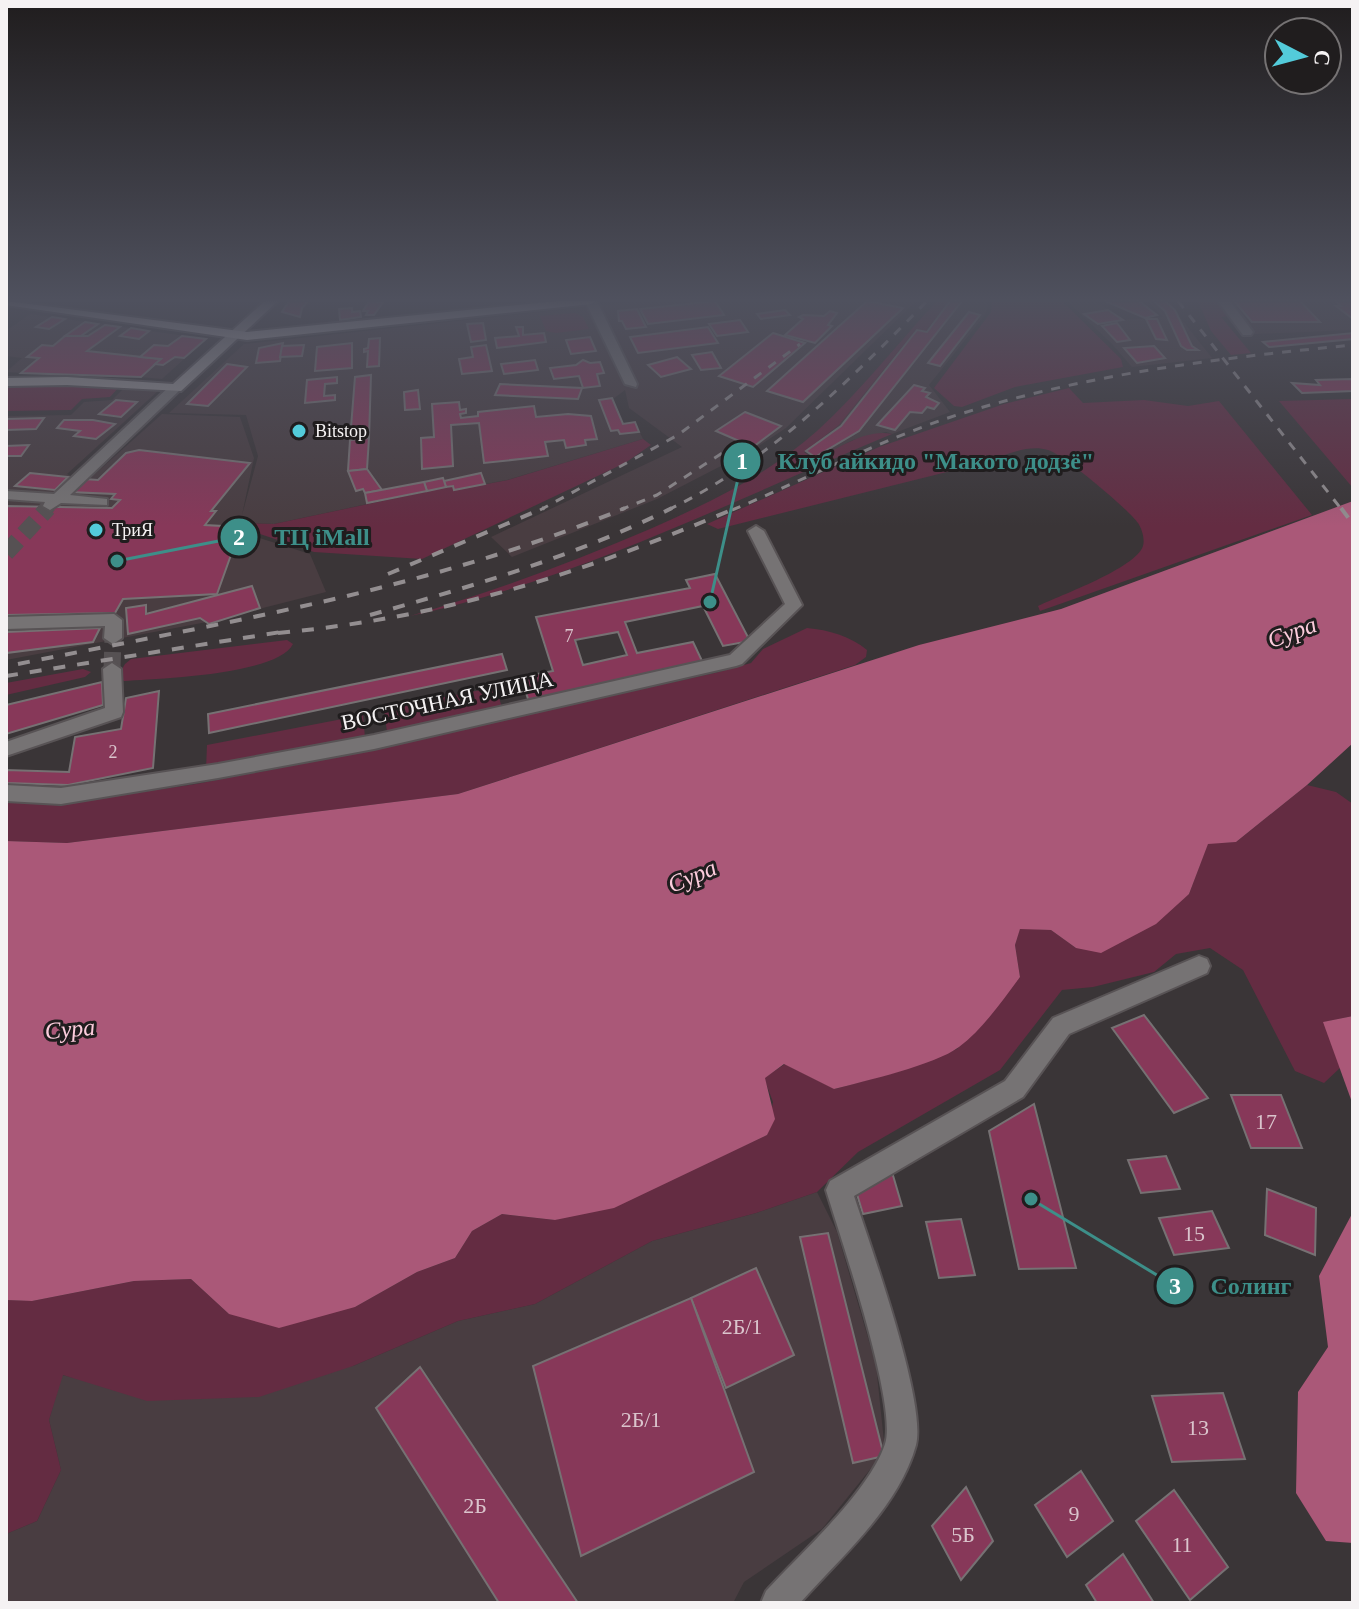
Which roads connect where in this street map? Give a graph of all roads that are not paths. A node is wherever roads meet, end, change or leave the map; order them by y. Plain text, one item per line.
1 (189, 376) edge
2 (627, 376) edge
3 (6, 382) edge
4 (631, 384) dead end
5 (176, 388) junction
6 (6, 495) edge
7 (54, 502) junction
8 (102, 502) dead end
9 (756, 531) dead end
10 (6, 623) edge
11 (113, 638) dead end
12 (112, 669) tunnel mouth
13 (6, 749) edge
14 (6, 793) edge
15 (1199, 966) dead end
16 (778, 1603) edge

1 - 5 main road
2 - 4 street
3 - 5 main road
5 - 7 street
6 - 7 street
7 - 8 street
9 - 14 street, ВОСТОЧНАЯ УЛИЦА
10 - 11 street
12 - 13 street
15 - 16 street

